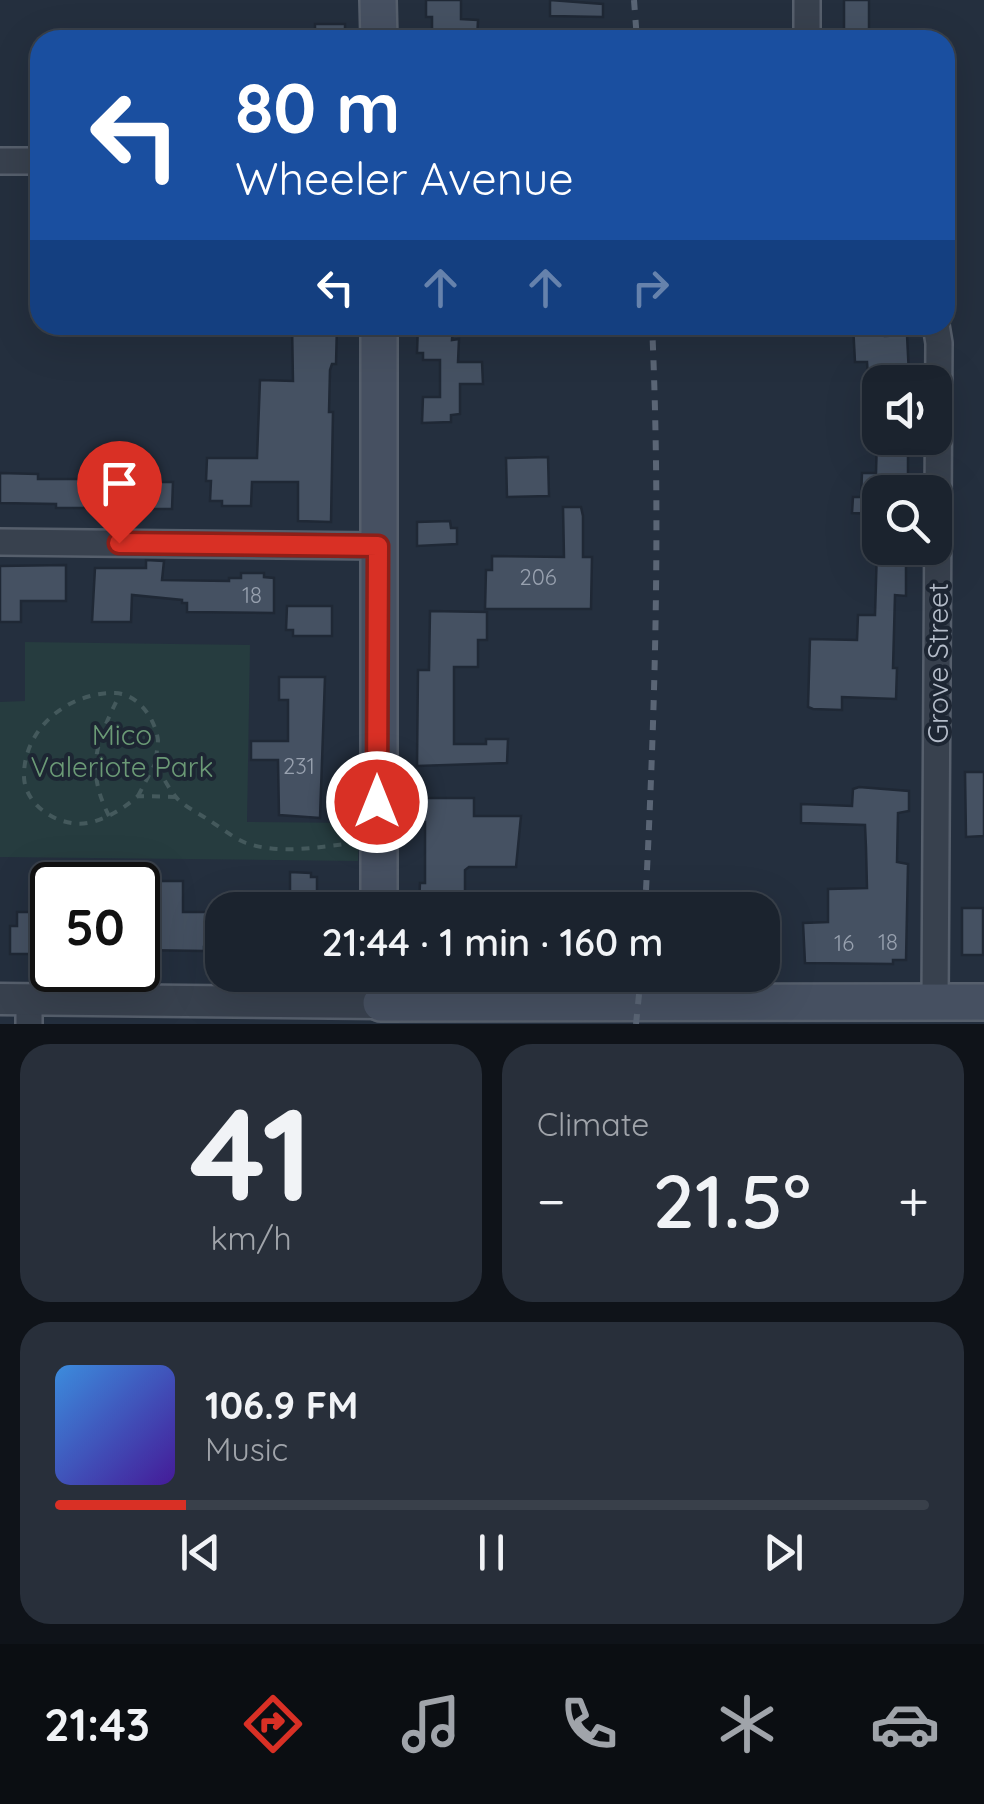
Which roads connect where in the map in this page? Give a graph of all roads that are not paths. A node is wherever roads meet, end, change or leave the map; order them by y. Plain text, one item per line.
1 (378, 0) edge
2 (807, 0) edge
3 (378, 30) edge
4 (807, 30) edge
5 (0, 161) edge
6 (30, 161) edge
7 (378, 335) edge
8 (938, 335) edge
9 (0, 542) edge
10 (378, 546) junction
11 (378, 892) edge
12 (381, 1001) edge
13 (935, 1002) junction
14 (984, 1002) edge
15 (19, 1008) edge

1 - 3 main road
2 - 4 street
5 - 6 street
7 - 10 main road
8 - 13 street, Grove Street
9 - 10 street
10 - 11 main road
12 - 13 main road
12 - 15 street
13 - 14 main road

